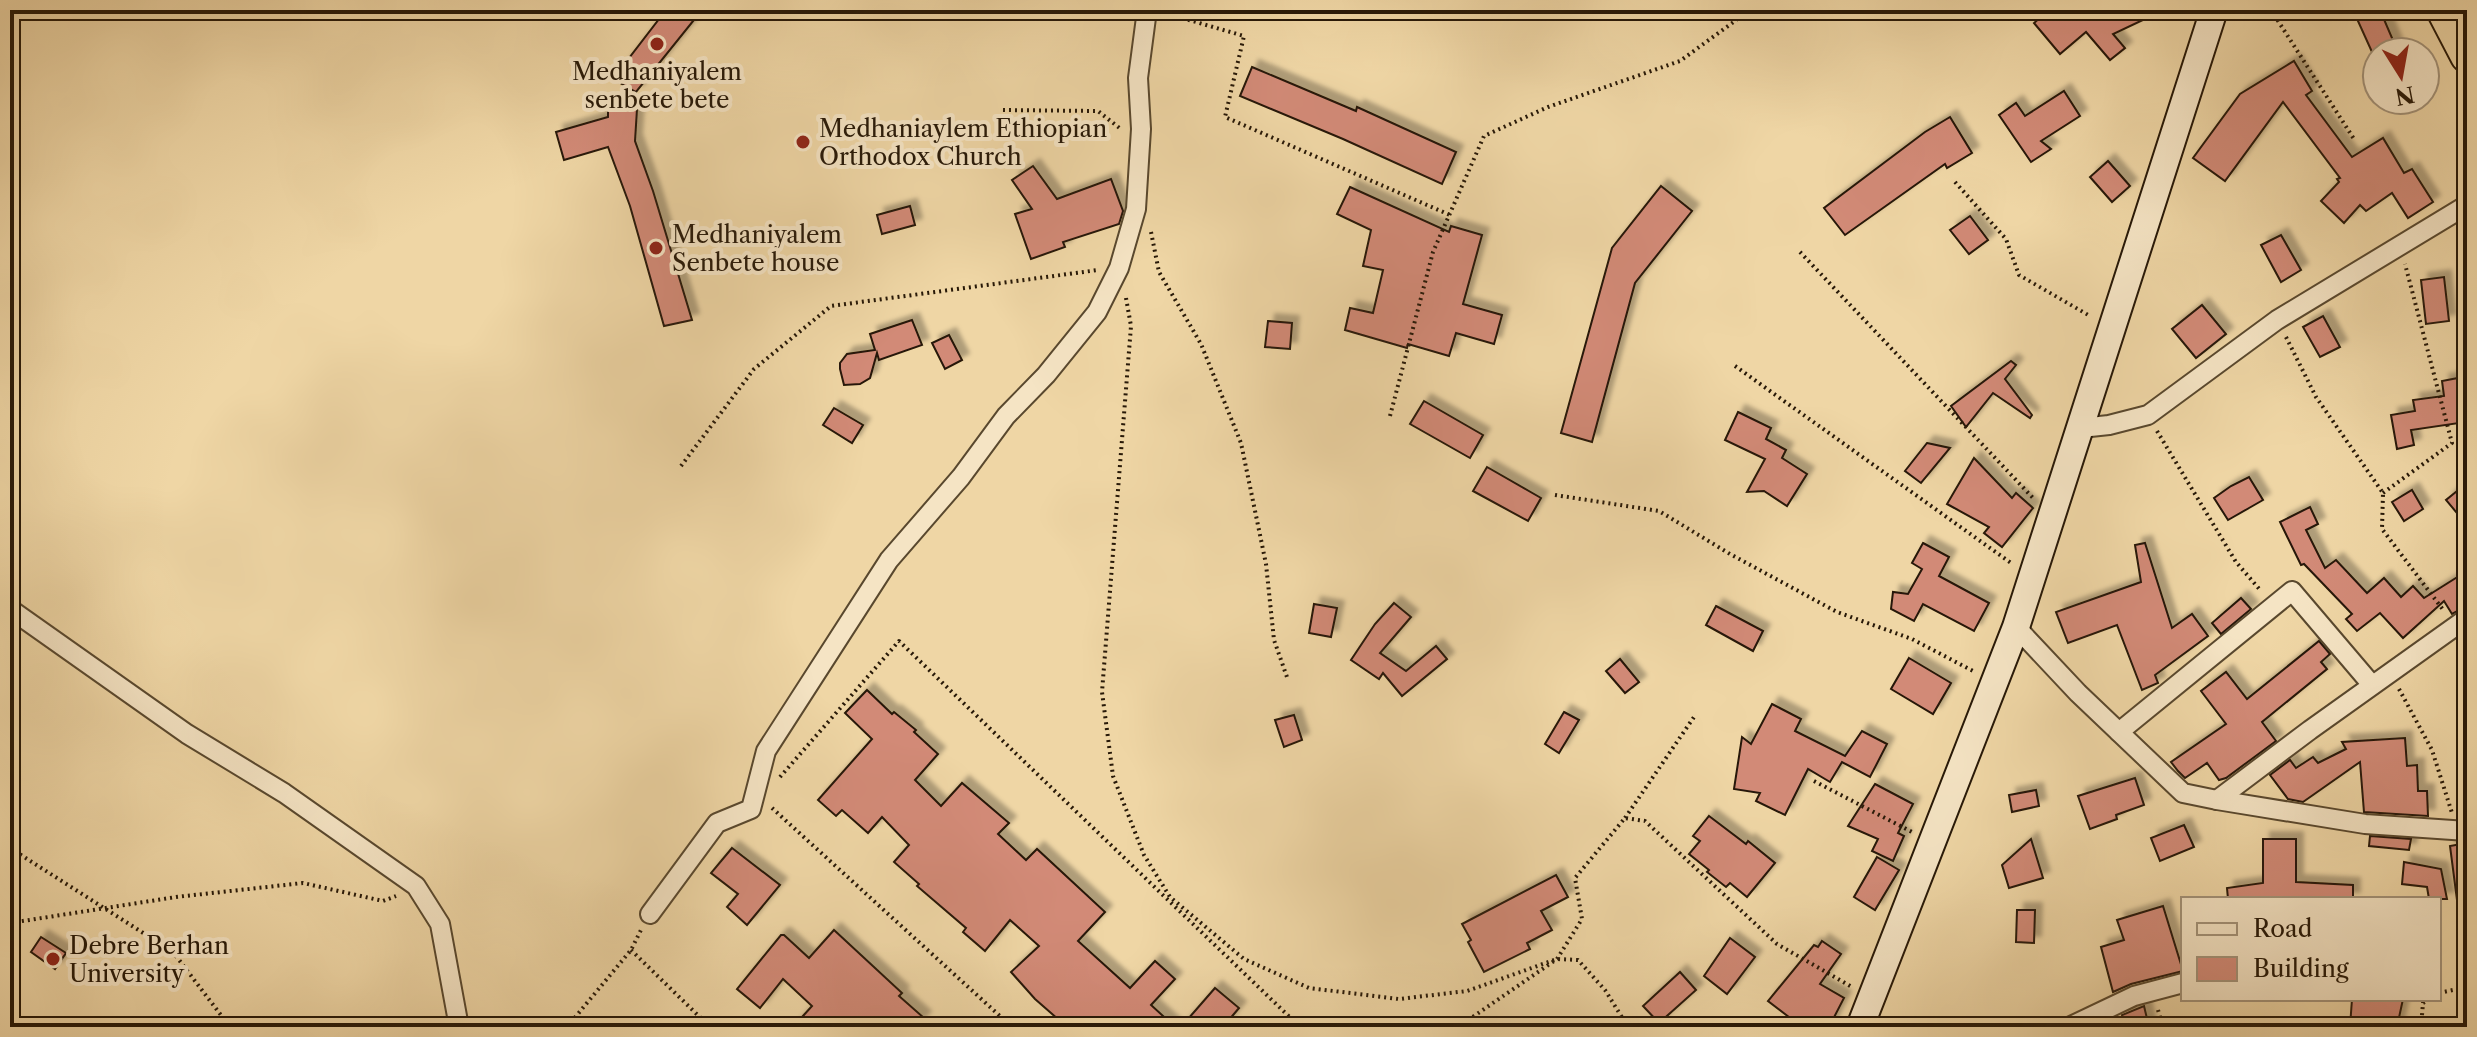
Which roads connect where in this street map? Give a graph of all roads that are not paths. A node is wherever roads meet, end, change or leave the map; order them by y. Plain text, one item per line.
1 (1147, 10) edge
2 (2214, 10) edge
3 (2443, 10) edge
4 (2467, 56) edge
5 (2467, 205) edge
6 (2081, 428) junction
7 (10, 609) edge
8 (2461, 622) edge
9 (2016, 627) junction
10 (2372, 685) junction
11 (2119, 732) junction
12 (2217, 800) junction
13 (2462, 830) edge
14 (650, 914) road end
15 (2181, 984) edge
16 (459, 1027) edge
17 (1860, 1027) edge
18 (2069, 1027) edge

1 - 14 street
2 - 6 street
3 - 4 highway
5 - 6 street
6 - 9 street
7 - 16 street
8 - 10 street
9 - 11 street
9 - 17 street
10 - 11 street
10 - 12 street
11 - 12 street
12 - 13 street
15 - 18 street

